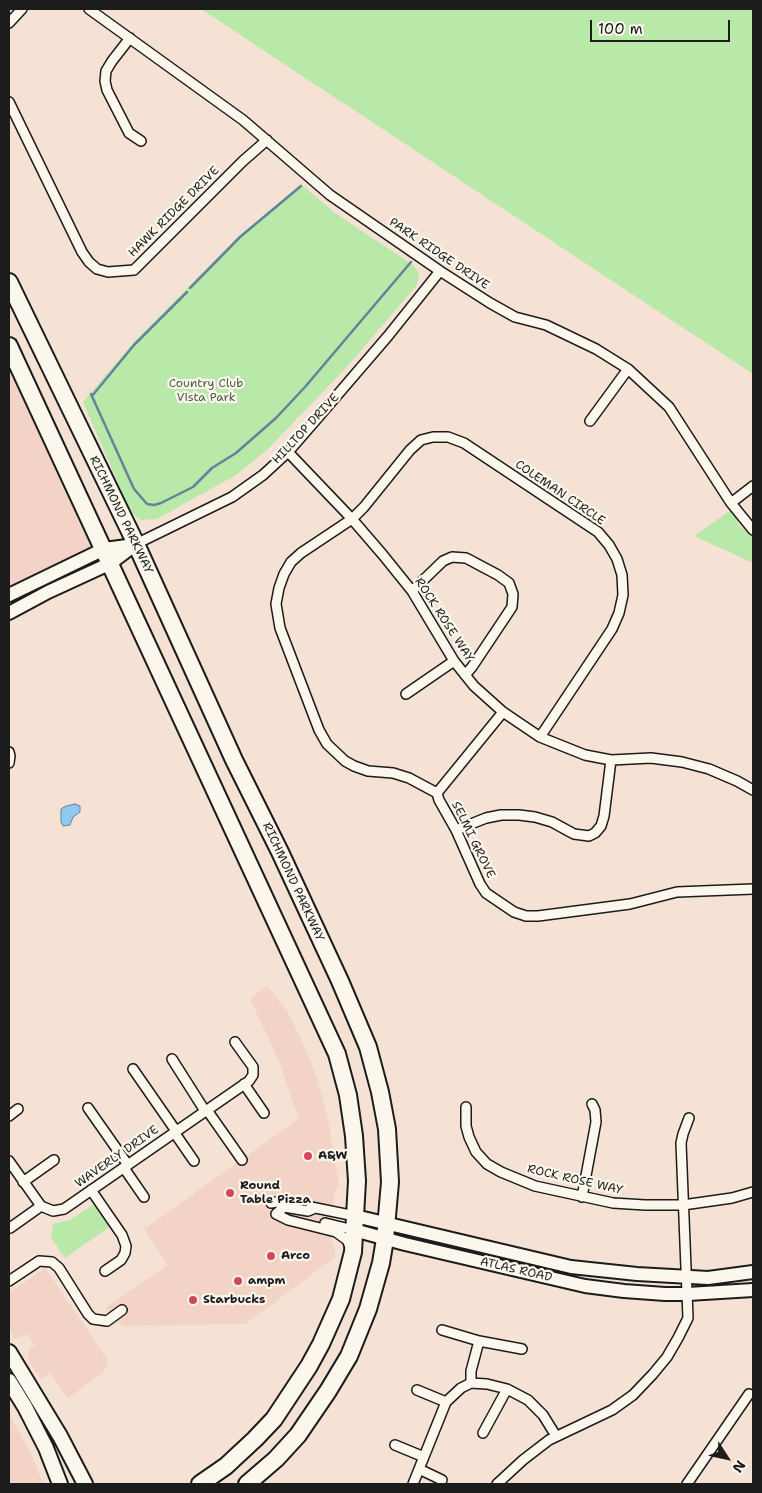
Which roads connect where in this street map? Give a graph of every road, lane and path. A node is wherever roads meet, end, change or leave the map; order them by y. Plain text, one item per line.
1 (22, 9) edge
2 (89, 9) edge
3 (9, 23) edge
4 (130, 38) junction
5 (9, 102) edge
6 (267, 140) junction
7 (141, 141) dead end
8 (440, 271) junction
9 (9, 282) edge
10 (9, 346) edge
11 (628, 369) junction
12 (590, 421) dead end
13 (288, 452) junction
14 (753, 486) edge
15 (731, 503) junction
16 (352, 519) junction
17 (753, 530) edge
18 (136, 544) junction
19 (107, 556) junction
20 (412, 591) junction
21 (9, 595) edge
22 (9, 613) edge
23 (454, 661) junction
24 (465, 675) junction
25 (406, 694) dead end
26 (503, 712) junction
27 (540, 737) junction
28 (9, 752) edge
29 (611, 760) junction
30 (9, 763) edge
31 (753, 790) edge
32 (437, 793) junction
33 (456, 830) junction
34 (753, 889) edge
35 (235, 1042) dead end
36 (172, 1059) dead end
37 (133, 1069) dead end
38 (246, 1082) junction
39 (592, 1104) dead end
40 (466, 1107) dead end
41 (88, 1108) dead end
42 (18, 1109) dead end
43 (206, 1111) junction
44 (264, 1113) dead end
45 (9, 1116) edge
46 (689, 1118) dead end
47 (175, 1132) junction
48 (54, 1160) dead end
49 (242, 1160) dead end
50 (9, 1161) edge
51 (194, 1161) dead end
52 (126, 1166) junction
53 (23, 1182) junction
54 (91, 1190) junction
55 (753, 1192) edge
56 (144, 1197) dead end
57 (582, 1197) junction
58 (271, 1203) dead end
59 (683, 1205) junction
60 (42, 1206) junction
61 (315, 1208) junction
62 (283, 1216) junction
63 (354, 1223) junction
64 (10, 1228) edge
65 (386, 1231) junction
66 (352, 1252) junction
67 (105, 1271) dead end
68 (753, 1272) edge
69 (687, 1277) junction
70 (9, 1282) edge
71 (753, 1290) edge
72 (688, 1294) junction
73 (122, 1310) dead end
74 (442, 1330) dead end
75 (479, 1341) junction
76 (522, 1349) dead end
77 (9, 1352) edge
78 (9, 1380) edge
79 (471, 1383) junction
80 (507, 1389) junction
81 (417, 1390) dead end
82 (749, 1394) dead end
83 (446, 1402) junction
84 (483, 1433) dead end
85 (556, 1436) junction
86 (395, 1445) dead end
87 (424, 1457) junction
88 (419, 1469) junction
89 (442, 1480) dead end
90 (60, 1484) edge
91 (85, 1484) edge
92 (200, 1484) edge
93 (247, 1484) edge
94 (413, 1484) edge
95 (497, 1484) edge
96 (687, 1484) edge

1 - 3 street
2 - 4 street, PARK RIDGE DRIVE
4 - 6 street, PARK RIDGE DRIVE
4 - 7 street
5 - 6 street, HAWK RIDGE DRIVE
6 - 8 street, PARK RIDGE DRIVE
8 - 11 street, PARK RIDGE DRIVE
8 - 13 street, HILLTOP DRIVE
9 - 18 highway, RICHMOND PARKWAY
10 - 19 highway
11 - 12 street
11 - 15 street, PARK RIDGE DRIVE
13 - 16 street, ROCK ROSE WAY
13 - 18 street, HILLTOP DRIVE
14 - 15 street
15 - 17 street, PARK RIDGE DRIVE
16 - 20 street, ROCK ROSE WAY
16 - 27 street, COLEMAN CIRCLE
16 - 32 street, SELMI GROVE
18 - 19 street, HILLTOP DRIVE
18 - 65 highway, RICHMOND PARKWAY
19 - 21 street, HILLTOP DRIVE
19 - 22 street, HILLTOP DRIVE
19 - 63 highway
20 - 23 street, ROCK ROSE WAY
20 - 24 street
23 - 24 street, ROCK ROSE WAY
23 - 25 street
24 - 26 street, ROCK ROSE WAY
26 - 27 street, ROCK ROSE WAY
26 - 32 street
27 - 29 street, ROCK ROSE WAY
28 - 30 street
29 - 31 street, ROCK ROSE WAY
29 - 33 street
32 - 33 street, SELMI GROVE
33 - 34 street, SELMI GROVE
35 - 38 street
36 - 43 street
37 - 47 street
38 - 43 street, WAVERLY DRIVE
38 - 44 street
39 - 57 street
40 - 57 street, ROCK ROSE WAY
41 - 52 street
42 - 45 street
43 - 47 street, WAVERLY DRIVE
43 - 49 street
46 - 59 street
47 - 51 street
47 - 52 street, WAVERLY DRIVE
48 - 53 street
50 - 53 street
52 - 54 street, WAVERLY DRIVE
52 - 56 street
53 - 60 street
54 - 60 street, WAVERLY DRIVE
54 - 67 street
55 - 59 street, ROCK ROSE WAY
57 - 59 street, ROCK ROSE WAY
58 - 61 street, ATLAS ROAD
59 - 69 street
60 - 64 street
61 - 62 street, ATLAS ROAD
61 - 63 street, ATLAS ROAD
62 - 63 street, ATLAS ROAD
62 - 66 street
63 - 65 street, ATLAS ROAD
63 - 66 highway
65 - 69 street, ATLAS ROAD
65 - 72 street, ATLAS ROAD
65 - 93 highway, RICHMOND PARKWAY
66 - 92 highway
68 - 69 street, ATLAS ROAD
69 - 72 street
70 - 73 street
71 - 72 street, ATLAS ROAD
72 - 85 street
74 - 75 street
75 - 76 street
75 - 79 street
77 - 91 main road
78 - 90 main road
79 - 80 street
79 - 83 street
80 - 84 street
80 - 85 street
81 - 83 street
82 - 96 street
83 - 87 street
85 - 95 street
86 - 87 street
87 - 88 street
88 - 89 street
88 - 94 street

